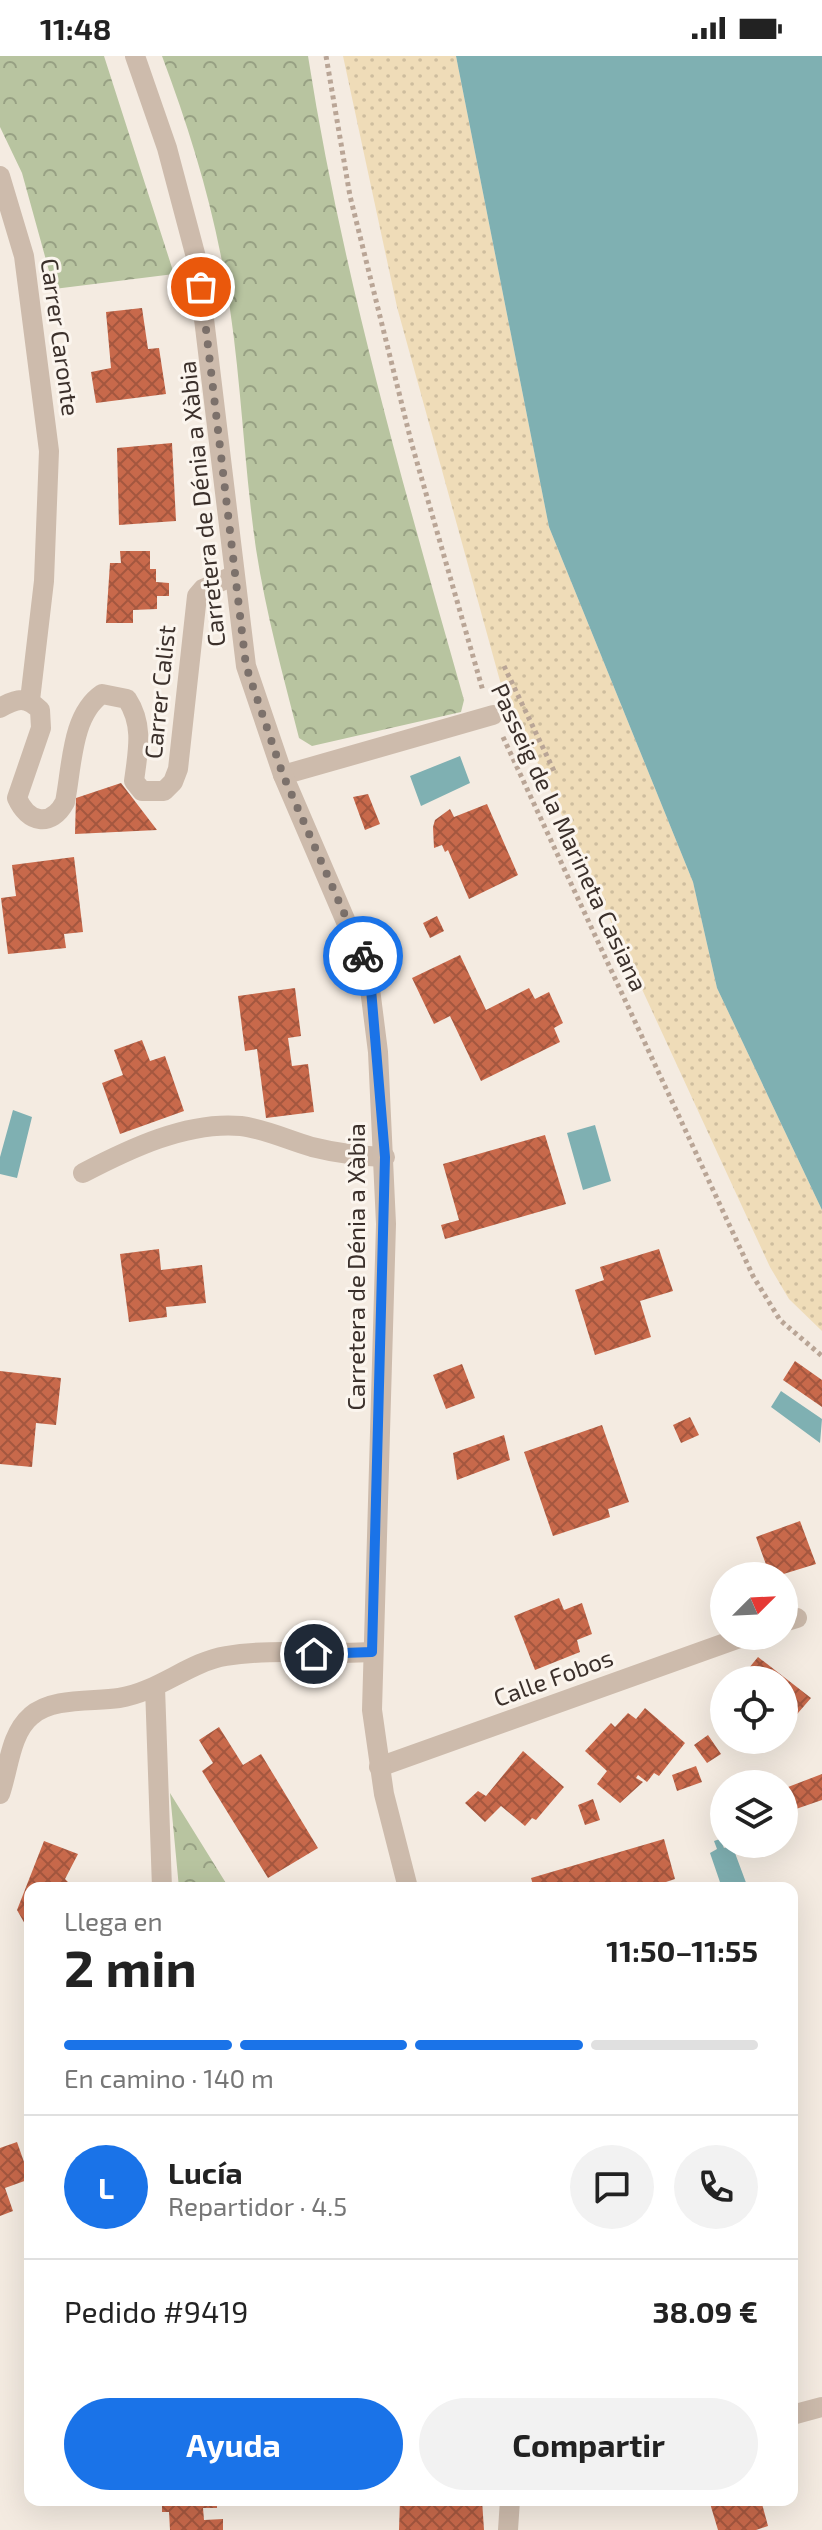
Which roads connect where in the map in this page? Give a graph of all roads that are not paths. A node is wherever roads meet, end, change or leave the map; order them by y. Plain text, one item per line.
1 (135, 56) edge
2 (0, 176) edge
3 (233, 576) junction
4 (30, 700) junction
5 (0, 708) edge
6 (493, 715) road end
7 (283, 775) junction
8 (385, 1157) junction
9 (83, 1173) dead end
10 (710, 1649) edge
11 (372, 1652) junction
12 (155, 1687) junction
13 (379, 1767) junction
14 (0, 1794) edge
15 (162, 1882) edge
16 (407, 1882) edge
17 (822, 2407) edge
18 (798, 2413) edge
19 (510, 2506) edge
20 (508, 2530) edge

1 - 3 street, Carretera de Dénia a Xàbia
2 - 4 street, Carrer Caronte
3 - 4 street, Carrer Calist
3 - 7 street, Carretera de Dénia a Xàbia
4 - 5 street
6 - 7 street
7 - 8 street, Carretera de Dénia a Xàbia
8 - 9 street
8 - 11 street, Carretera de Dénia a Xàbia
10 - 13 street, Calle Fobos
11 - 12 street
11 - 13 street, Carretera de Dénia a Xàbia
12 - 14 street
12 - 15 street
13 - 16 street, Carretera de Dénia a Xàbia
17 - 18 street
19 - 20 street

